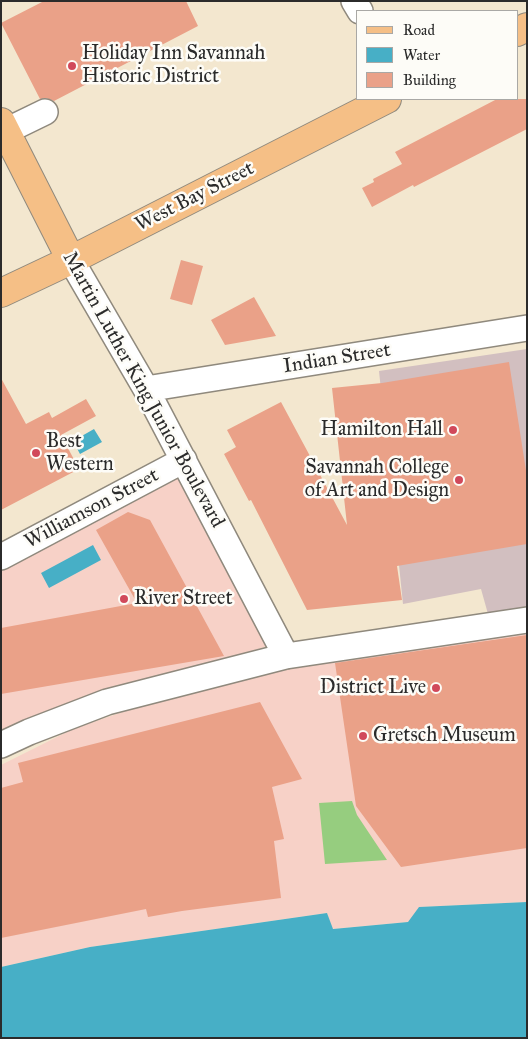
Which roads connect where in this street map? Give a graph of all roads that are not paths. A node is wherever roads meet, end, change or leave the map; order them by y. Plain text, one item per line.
1 (385, 100) edge
2 (45, 112) dead end
3 (4, 127) edge
4 (71, 260) junction
5 (1, 293) edge
6 (527, 328) edge
7 (146, 389) junction
8 (184, 460) junction
9 (1, 557) edge
10 (527, 620) edge
11 (286, 656) junction
12 (1, 745) edge

1 - 4 main road, West Bay Street
2 - 3 street
3 - 4 main road, Martin Luther King Junior Boulevard
4 - 5 main road, West Bay Street
4 - 7 street, Martin Luther King Junior Boulevard
6 - 7 street, Indian Street
7 - 8 street, Martin Luther King Junior Boulevard
8 - 9 street, Williamson Street
8 - 11 street, Martin Luther King Junior Boulevard
10 - 11 street
11 - 12 street

